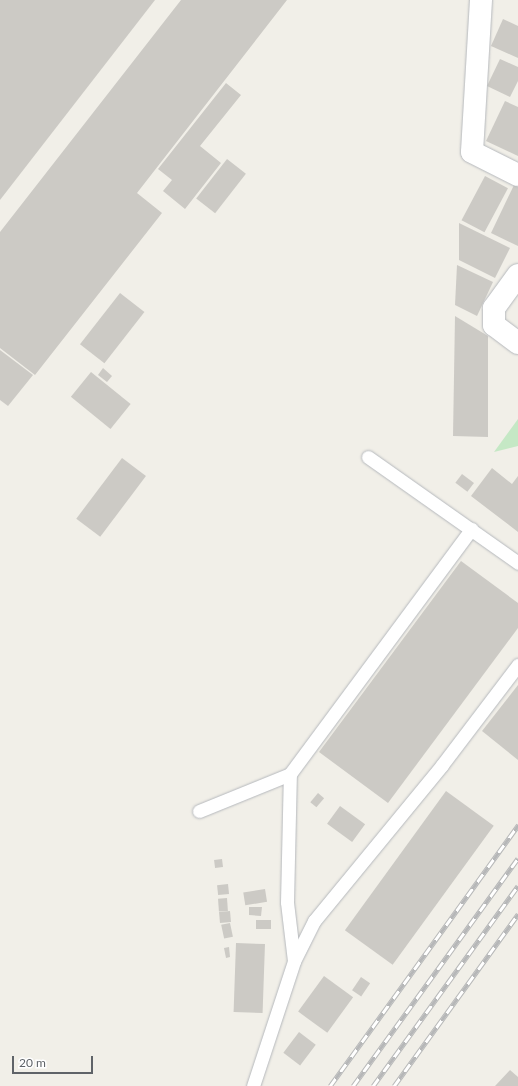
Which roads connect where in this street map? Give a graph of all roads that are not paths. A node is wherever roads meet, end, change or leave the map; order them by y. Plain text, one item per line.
1 (481, 0) edge
2 (518, 175) edge
3 (518, 275) edge
4 (518, 343) edge
5 (368, 457) dead end
6 (471, 529) junction
7 (518, 563) edge
8 (518, 665) edge
9 (290, 774) junction
10 (200, 811) dead end
11 (294, 962) junction
12 (253, 1086) edge

1 - 2 street
3 - 4 street
5 - 6 lane
6 - 7 lane
6 - 9 lane
8 - 11 lane
9 - 10 lane
9 - 11 lane
11 - 12 lane

